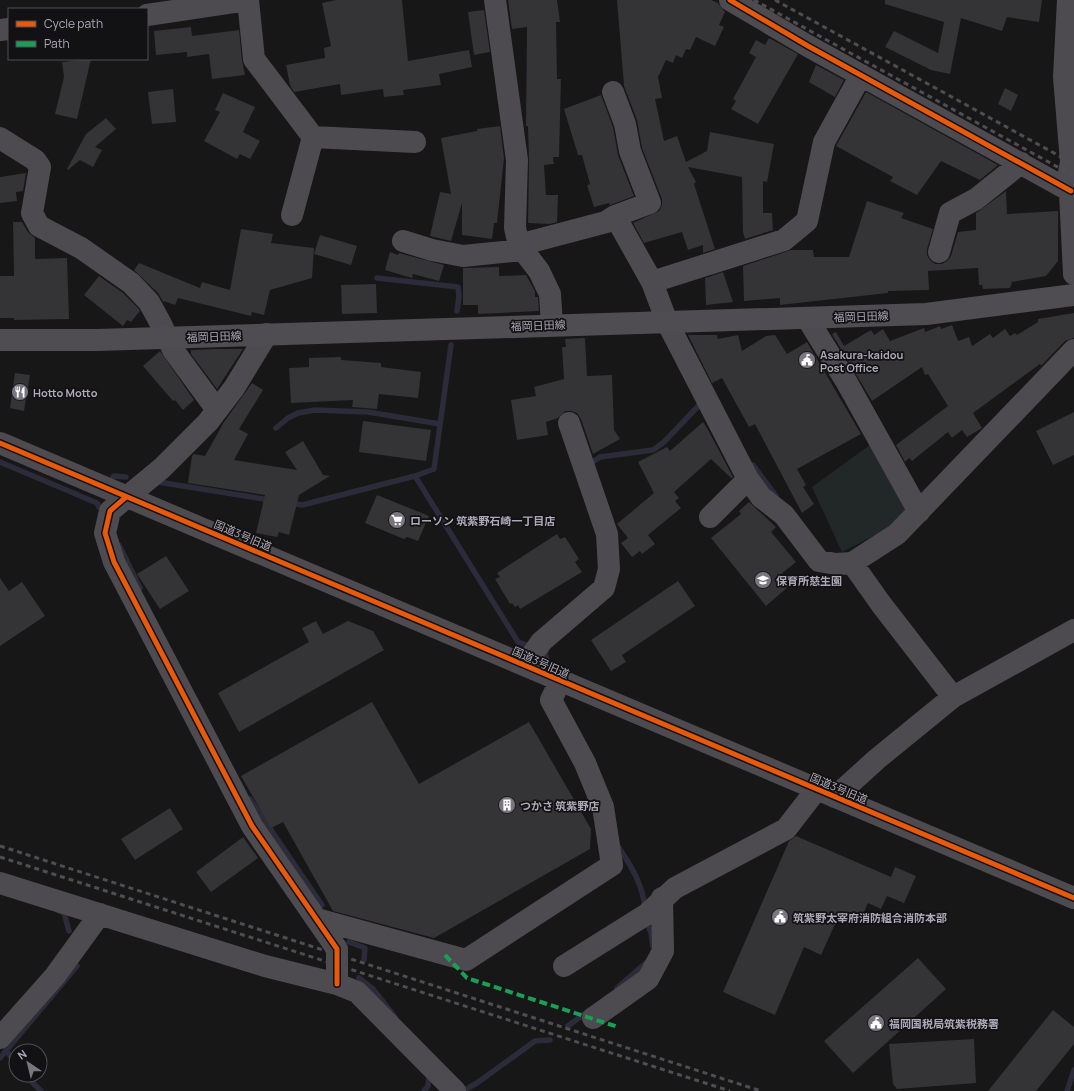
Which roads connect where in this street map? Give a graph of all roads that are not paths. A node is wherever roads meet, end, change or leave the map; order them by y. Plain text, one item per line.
1 (247, 0) edge
2 (495, 0) edge
3 (730, 0) edge
4 (1068, 0) edge
5 (148, 14) edge
6 (862, 74) junction
7 (613, 92) dead end
8 (313, 137) junction
9 (0, 138) edge
10 (415, 142) dead end
11 (1072, 143) edge
12 (1022, 163) junction
13 (1072, 192) edge
14 (292, 215) dead end
15 (615, 216) junction
16 (403, 241) dead end
17 (521, 248) junction
18 (939, 252) dead end
19 (1074, 274) edge
20 (652, 282) junction
21 (1074, 295) edge
22 (807, 318) junction
23 (667, 322) junction
24 (552, 324) junction
25 (267, 334) junction
26 (168, 337) junction
27 (0, 340) edge
28 (1074, 350) edge
29 (218, 410) junction
30 (569, 423) dead end
31 (0, 444) edge
32 (748, 479) junction
33 (126, 497) junction
34 (919, 512) junction
35 (710, 517) dead end
36 (852, 563) junction
37 (1074, 630) edge
38 (526, 665) junction
39 (560, 681) junction
40 (953, 697) junction
41 (826, 793) junction
42 (0, 883) edge
43 (662, 898) junction
44 (1074, 898) edge
45 (100, 914) junction
46 (317, 919) junction
47 (564, 966) dead end
48 (337, 984) junction
49 (593, 1018) dead end
50 (0, 1038) edge
51 (456, 1091) edge

1 - 5 street
1 - 8 street
2 - 17 street
3 - 6 street
4 - 11 street
6 - 12 street
6 - 20 street
7 - 15 street
8 - 10 street
8 - 14 street
9 - 26 street
11 - 13 street
12 - 13 street
12 - 18 street
13 - 19 street
15 - 17 street
15 - 20 street
16 - 17 street
17 - 24 street
20 - 23 street
21 - 22 main road, 福岡日田線
22 - 23 main road, 福岡日田線
22 - 34 street
23 - 24 main road, 福岡日田線
23 - 32 street
24 - 25 main road, 福岡日田線
25 - 26 main road, 福岡日田線
25 - 29 street
26 - 27 main road, 福岡日田線
26 - 29 street
28 - 34 street
29 - 33 street
30 - 38 street
31 - 33 street, 国道3号旧道
32 - 35 street
32 - 36 street
33 - 38 street, 国道3号旧道
33 - 46 street
34 - 36 street
36 - 40 street
37 - 40 street
38 - 39 street, 国道3号旧道
39 - 41 street, 国道3号旧道
39 - 46 street
40 - 41 street
41 - 43 street
41 - 44 street, 国道3号旧道
42 - 45 street
43 - 47 street
43 - 49 street
45 - 48 street
45 - 50 street
46 - 48 street
48 - 51 street

